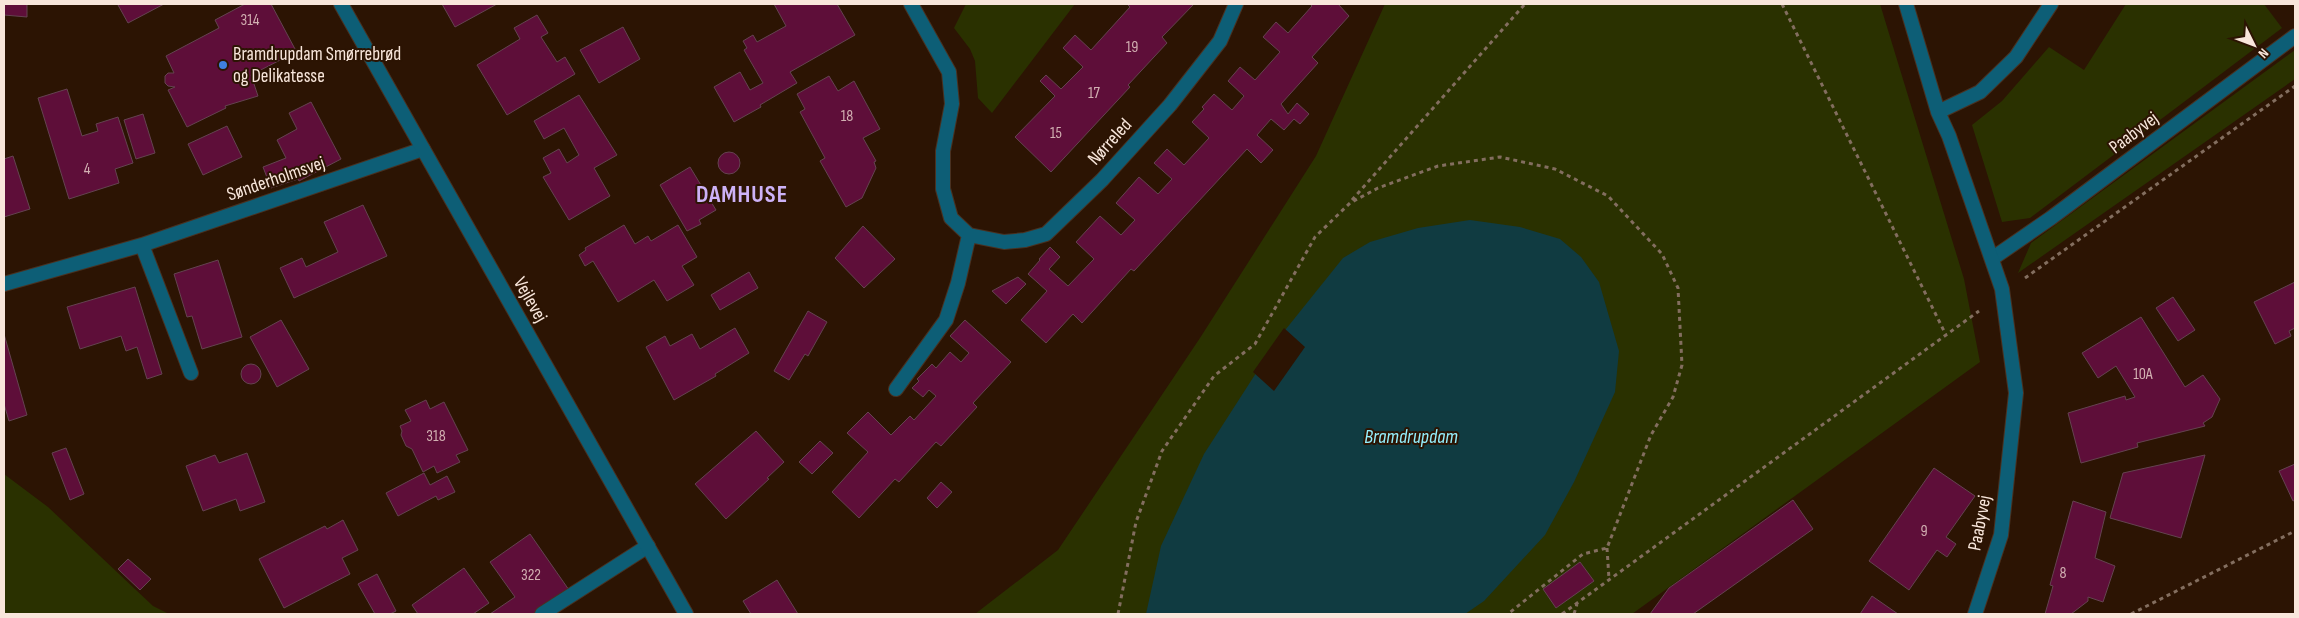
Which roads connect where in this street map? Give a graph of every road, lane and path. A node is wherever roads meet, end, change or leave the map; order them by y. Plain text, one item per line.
1 (340, 4) edge
2 (911, 4) edge
3 (1236, 4) edge
4 (1525, 4) edge
5 (1782, 4) edge
6 (1906, 4) edge
7 (2051, 4) edge
8 (2295, 36) edge
9 (2295, 86) edge
10 (1938, 112) junction
11 (423, 149) junction
12 (1350, 203) junction
13 (969, 235) junction
14 (142, 245) junction
15 (1993, 258) junction
16 (4, 284) edge
17 (2002, 294) junction
18 (1946, 335) junction
19 (191, 373) dead end
20 (896, 388) dead end
21 (2295, 531) edge
22 (648, 546) junction
23 (1607, 548) junction
24 (1609, 580) junction
25 (1577, 603) junction
26 (542, 614) edge
27 (686, 614) edge
28 (1118, 614) edge
29 (1508, 614) edge
30 (1562, 614) edge
31 (1574, 614) edge
32 (1975, 614) edge
33 (2130, 614) edge

1 - 11 street, Vejlevej
2 - 13 street
3 - 13 street, Nørreled
4 - 12 path
5 - 18 path
6 - 10 street, Paabyvej
7 - 10 street
8 - 15 street, Paabyvej
9 - 17 path
10 - 15 street, Paabyvej
11 - 14 street, Sønderholmsvej
11 - 22 street, Vejlevej
12 - 23 path
12 - 28 path
13 - 20 street
14 - 16 street, Sønderholmsvej
14 - 19 street
15 - 17 street, Paabyvej
17 - 18 path
17 - 32 street, Paabyvej
18 - 24 path
21 - 33 path
22 - 26 street
22 - 27 street, Vejlevej
23 - 24 path
23 - 29 path
24 - 25 path
25 - 30 path
25 - 31 path

